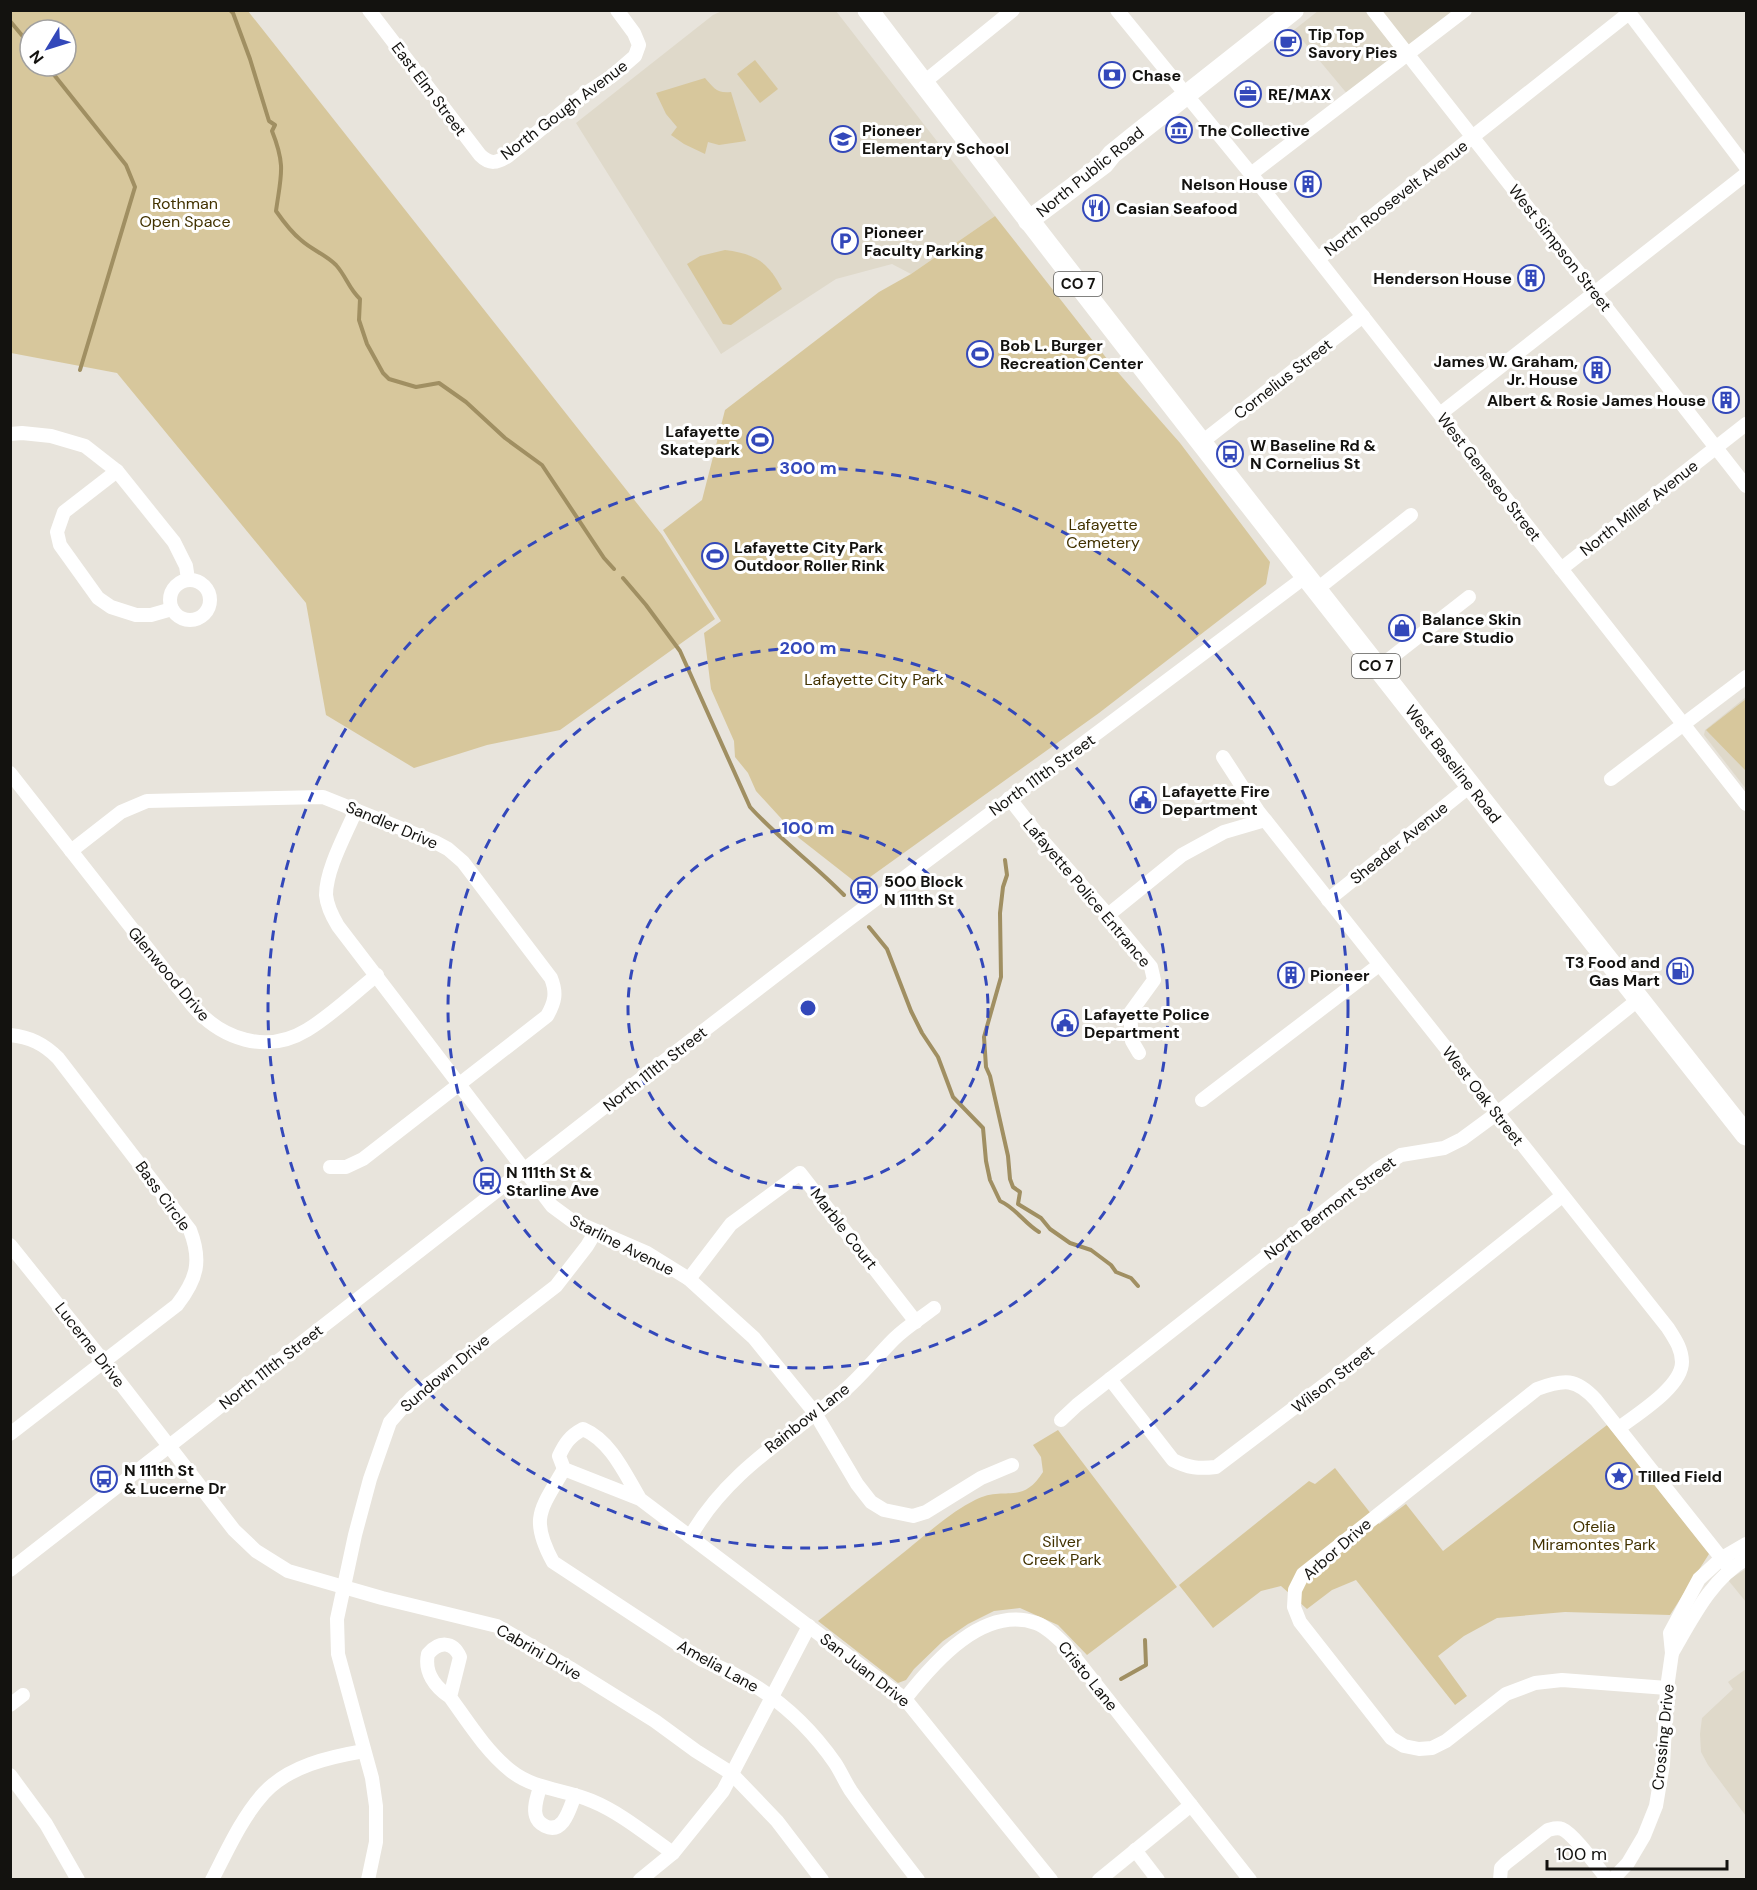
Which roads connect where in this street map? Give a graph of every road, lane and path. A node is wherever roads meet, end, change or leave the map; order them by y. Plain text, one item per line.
1 (617, 10) edge
2 (868, 10) edge
3 (1013, 10) edge
4 (1117, 10) edge
5 (1294, 10) edge
6 (1373, 10) edge
7 (1465, 10) edge
8 (372, 12) edge
9 (1628, 12) edge
10 (1409, 55) junction
11 (923, 83) junction
12 (1185, 96) junction
13 (1474, 137) junction
14 (493, 163) joint
15 (1746, 167) edge
16 (1251, 174) junction
17 (1746, 174) edge
18 (1028, 221) junction
19 (1318, 259) junction
20 (1594, 293) junction
21 (1363, 316) junction
22 (1440, 414) junction
23 (1746, 424) edge
24 (10, 434) edge
25 (1202, 442) junction
26 (1716, 448) junction
27 (117, 471) junction
28 (1746, 486) edge
29 (1412, 515) dead end
30 (1561, 569) junction
31 (188, 579) junction
32 (1311, 584) junction
33 (1469, 597) dead end
34 (172, 609) junction
35 (1378, 669) junction
36 (1746, 677) edge
37 (1684, 725) junction
38 (1223, 757) dead end
39 (10, 773) edge
40 (1611, 779) dead end
41 (1470, 786) junction
42 (1010, 798) junction
43 (1746, 804) edge
44 (356, 810) junction
45 (1265, 820) junction
46 (71, 851) junction
47 (1328, 900) junction
48 (1108, 915) junction
49 (1379, 965) junction
50 (377, 975) junction
51 (1639, 999) junction
52 (10, 1035) edge
53 (1139, 1053) dead end
54 (459, 1085) junction
55 (1202, 1100) dead end
56 (1496, 1114) junction
57 (1746, 1135) edge
58 (330, 1167) dead end
59 (524, 1171) junction
60 (1562, 1196) junction
61 (596, 1231) junction
62 (13, 1253) edge
63 (689, 1279) junction
64 (934, 1308) dead end
65 (916, 1322) junction
66 (104, 1362) junction
67 (1110, 1379) junction
68 (815, 1413) junction
69 (1061, 1420) dead end
70 (1619, 1428) junction
71 (10, 1434) edge
72 (169, 1447) junction
73 (1012, 1465) dead end
74 (564, 1469) junction
75 (640, 1499) junction
76 (690, 1537) junction
77 (1746, 1544) edge
78 (1746, 1559) edge
79 (1726, 1564) junction
80 (10, 1570) edge
81 (344, 1587) junction
82 (809, 1626) junction
83 (1667, 1688) junction
84 (23, 1695) dead end
85 (772, 1696) junction
86 (450, 1697) dead end
87 (905, 1699) junction
88 (10, 1705) edge
89 (364, 1751) junction
90 (731, 1773) junction
91 (10, 1775) edge
92 (540, 1787) junction
93 (575, 1795) junction
94 (1191, 1805) junction
95 (1136, 1850) junction
96 (673, 1853) junction
97 (78, 1880) edge
98 (212, 1880) edge
99 (368, 1880) edge
100 (640, 1880) edge
101 (822, 1880) edge
102 (918, 1880) edge
103 (1051, 1880) edge
104 (1099, 1880) edge
105 (1158, 1880) edge
106 (1250, 1880) edge
107 (1500, 1880) edge
108 (1610, 1880) edge

1 - 14 street, North Gough Avenue
2 - 11 main road, CO 7
3 - 11 street
4 - 12 street, West Geneseo Street
5 - 12 street, North Public Road
6 - 10 street, West Simpson Street
7 - 10 street
8 - 14 street, East Elm Street
9 - 13 street, North Roosevelt Avenue
9 - 15 street
10 - 13 street, West Simpson Street
10 - 16 street
11 - 18 main road, CO 7
12 - 16 street, West Geneseo Street
12 - 18 street, North Public Road
13 - 19 street, North Roosevelt Avenue
13 - 20 street, West Simpson Street
16 - 19 street, West Geneseo Street
17 - 20 street
18 - 25 main road, West Baseline Road / CO 7
19 - 21 street, West Geneseo Street
20 - 22 street
20 - 26 street, West Simpson Street
21 - 22 street, West Geneseo Street
21 - 25 street, Cornelius Street
22 - 30 street, West Geneseo Street
23 - 26 street, North Miller Avenue
24 - 27 street
25 - 32 main road, West Baseline Road / CO 7
26 - 28 street, West Simpson Street
26 - 30 street, North Miller Avenue
27 - 31 street
27 - 34 street
29 - 32 street, North 111th Street
30 - 37 street, West Geneseo Street
31 - 34 street
31 - 34 street
32 - 35 main road, West Baseline Road / CO 7
32 - 42 street, North 111th Street
33 - 35 street
35 - 41 main road, West Baseline Road / CO 7
36 - 37 street
37 - 40 street
37 - 43 street, West Geneseo Street
38 - 45 street, West Oak Street
39 - 46 street, Glenwood Drive
41 - 47 street, Sheader Avenue
41 - 51 main road, West Baseline Road / CO 7
42 - 48 street, Lafayette Police Entrance
42 - 59 street, North 111th Street
44 - 46 street, Sandler Drive
44 - 50 street, Starline Avenue
44 - 54 street, Sandler Drive
45 - 47 street, West Oak Street
45 - 48 street
46 - 50 street, Glenwood Drive
47 - 49 street, West Oak Street
48 - 53 street, Lafayette Police Entrance
49 - 55 street
49 - 56 street, West Oak Street
50 - 54 street, Starline Avenue
51 - 56 street, North Bermont Street
51 - 57 main road, West Baseline Road / CO 7
52 - 66 street, Bass Circle
54 - 58 street
54 - 59 street, Starline Avenue
56 - 60 street, West Oak Street
56 - 67 street, North Bermont Street
59 - 61 street, Starline Avenue
59 - 72 street, North 111th Street
60 - 67 street, Wilson Street
60 - 70 street, West Oak Street
61 - 63 street, Starline Avenue
61 - 81 street, Sundown Drive
62 - 66 street, Lucerne Drive
63 - 65 street, Marble Court
63 - 68 street, Starline Avenue
64 - 65 street, Rainbow Lane
65 - 68 street, Rainbow Lane
66 - 71 street, Bass Circle
66 - 72 street, Lucerne Drive
67 - 69 street, North Bermont Street
68 - 73 street, Starline Avenue
68 - 76 street, Rainbow Lane
70 - 79 street, Arbor Drive
70 - 83 street, Arbor Drive
72 - 80 street, North 111th Street
72 - 81 street, Cabrini Drive
74 - 75 street, San Juan Drive
74 - 75 street, San Juan Drive
74 - 85 street, Amelia Lane
75 - 76 street, San Juan Drive
76 - 82 street, San Juan Drive
77 - 79 street, Crossing Drive
78 - 79 street, Crossing Drive
79 - 83 street, Crossing Drive
81 - 89 street, Sundown Drive
81 - 90 street, Cabrini Drive
82 - 85 street
82 - 87 street, San Juan Drive
83 - 108 street, Crossing Drive
84 - 88 street
85 - 90 street
85 - 102 street, Amelia Lane
86 - 92 street
87 - 94 street, Cristo Lane
87 - 103 street, San Juan Drive
89 - 98 street
89 - 99 street, Sundown Drive
90 - 96 street
90 - 101 street, Cabrini Drive
91 - 97 street
92 - 93 street
92 - 93 street
93 - 96 street
94 - 95 street
94 - 106 street
95 - 104 street
95 - 105 street
96 - 100 street
107 - 108 street

